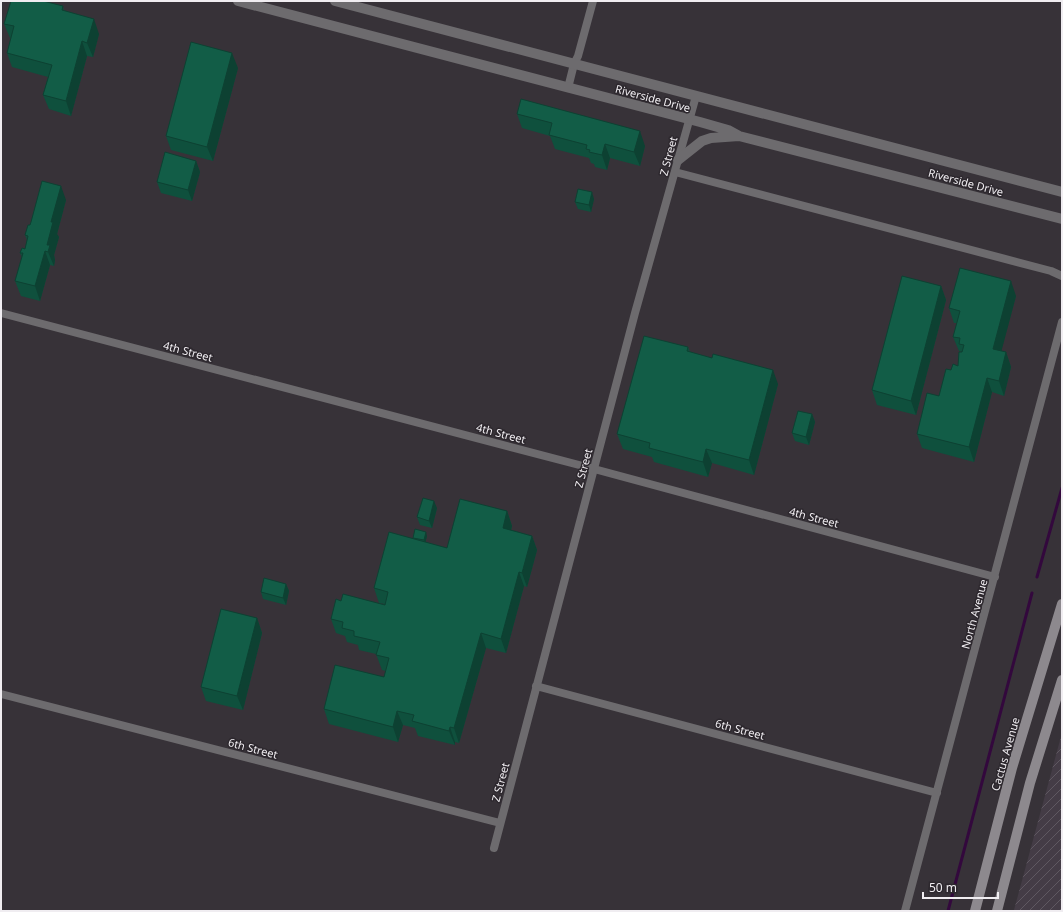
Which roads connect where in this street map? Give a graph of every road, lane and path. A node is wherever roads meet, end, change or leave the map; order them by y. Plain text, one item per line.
1 (238, 1) edge
2 (335, 1) edge
3 (593, 1) edge
4 (574, 64) junction
5 (568, 88) junction
6 (696, 96) junction
7 (690, 121) junction
8 (739, 136) junction
9 (678, 160) junction
10 (675, 172) junction
11 (1062, 192) edge
12 (1062, 219) edge
13 (1062, 276) edge
14 (1, 313) edge
15 (1062, 322) edge
16 (594, 469) junction
17 (995, 577) junction
18 (1062, 604) edge
19 (1062, 680) edge
20 (536, 686) junction
21 (1, 694) edge
22 (937, 793) junction
23 (500, 823) junction
24 (494, 848) dead end
25 (905, 911) edge
26 (975, 911) edge
27 (997, 911) edge

1 - 5 street, Riverside Drive
2 - 4 street, Riverside Drive
3 - 4 street
4 - 5 street
4 - 6 street, Riverside Drive
5 - 7 street, Riverside Drive
6 - 7 street, Z Street
6 - 11 street, Riverside Drive
7 - 8 street, Riverside Drive
7 - 9 street, Z Street
8 - 9 street
8 - 12 street, Riverside Drive
9 - 10 street, Z Street
10 - 13 street
10 - 16 street, Z Street
14 - 16 street, 4th Street
15 - 17 street, North Avenue
16 - 17 street, 4th Street
16 - 20 street, Z Street
17 - 22 street, North Avenue
18 - 26 main road, Cactus Avenue
19 - 27 main road
20 - 22 street, 6th Street
20 - 23 street, Z Street
21 - 23 street, 6th Street
22 - 25 street, North Avenue
23 - 24 street, Z Street

